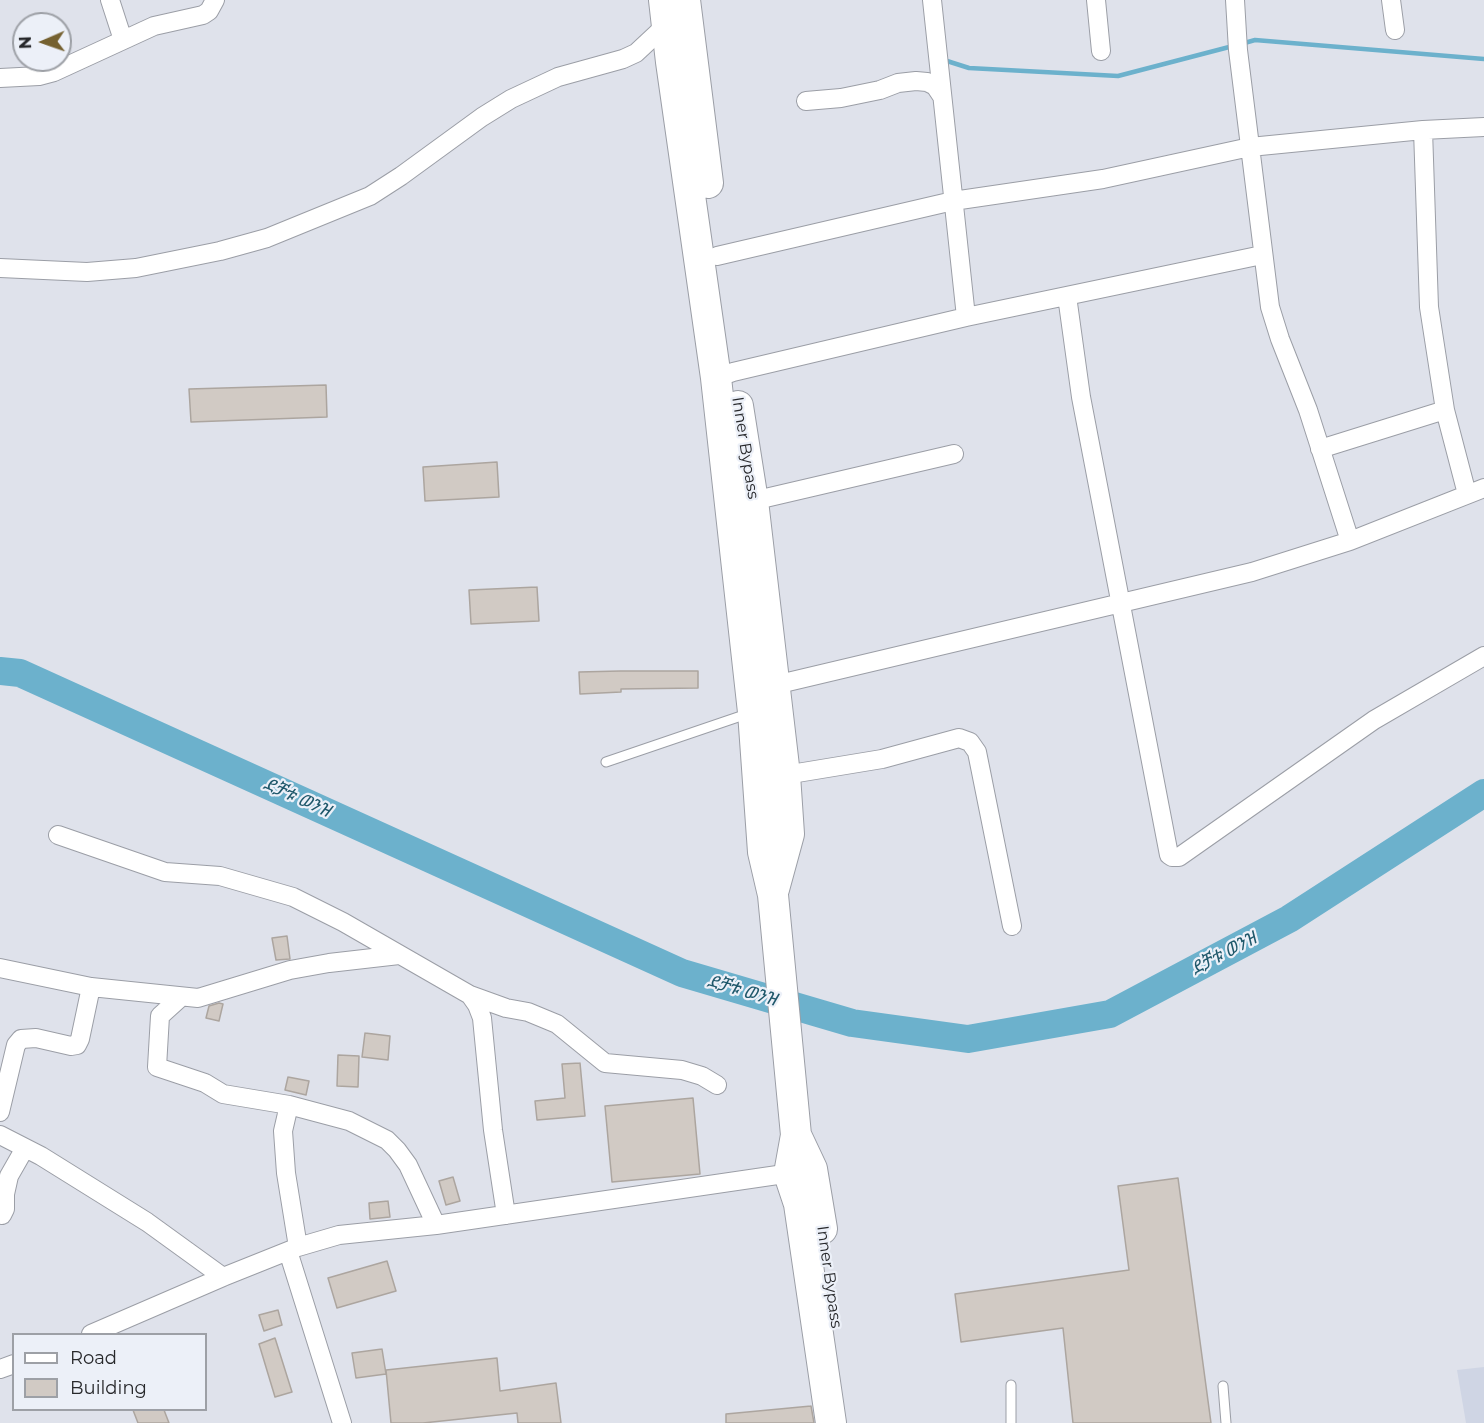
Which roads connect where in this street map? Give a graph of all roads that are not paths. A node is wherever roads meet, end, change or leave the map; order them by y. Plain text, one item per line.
1 (110, 0) edge
2 (215, 0) edge
3 (932, 0) edge
4 (1096, 0) edge
5 (1235, 0) edge
6 (1391, 0) edge
7 (676, 10) edge
8 (1395, 30) dead end
9 (123, 40) junction
10 (1101, 51) dead end
11 (0, 78) edge
12 (941, 95) junction
13 (806, 101) dead end
14 (1484, 127) edge
15 (1423, 130) junction
16 (1250, 147) junction
17 (952, 201) junction
18 (1262, 255) junction
19 (717, 256) junction
20 (0, 268) edge
21 (1067, 296) junction
22 (966, 317) junction
23 (724, 375) junction
24 (1445, 410) junction
25 (1320, 449) junction
26 (954, 454) dead end
27 (1476, 491) edge
28 (742, 504) junction
29 (1350, 541) junction
30 (1122, 604) junction
31 (1484, 656) edge
32 (775, 685) junction
33 (753, 712) junction
34 (606, 762) dead end
35 (785, 775) junction
36 (58, 835) dead end
37 (773, 895) junction
38 (1012, 927) dead end
39 (399, 955) junction
40 (0, 968) edge
41 (91, 987) junction
42 (470, 995) junction
43 (180, 997) junction
44 (506, 1008) junction
45 (483, 1028) junction
46 (717, 1085) dead end
47 (289, 1105) junction
48 (0, 1112) edge
49 (0, 1135) edge
50 (25, 1148) junction
51 (800, 1172) junction
52 (2, 1215) dead end
53 (506, 1215) junction
54 (436, 1226) junction
55 (293, 1249) junction
56 (222, 1277) junction
57 (96, 1333) edge
58 (1011, 1385) dead end
59 (1223, 1386) dead end
60 (342, 1423) edge
61 (831, 1423) edge
62 (850, 1423) edge
63 (1011, 1423) edge
64 (1226, 1423) edge

1 - 9 street
2 - 9 street
3 - 12 street
4 - 10 street
5 - 16 street
6 - 8 street
7 - 19 main road, Inner Bypass
7 - 20 street
7 - 23 main road, Inner Bypass
9 - 11 street
12 - 13 street
12 - 17 street
14 - 15 street
15 - 16 street
15 - 24 street
16 - 17 street
16 - 18 street
17 - 19 street
17 - 22 street
18 - 21 street
18 - 25 street
19 - 23 main road, Inner Bypass
21 - 22 street
21 - 30 street
22 - 23 street
23 - 28 main road, Inner Bypass
24 - 25 street
24 - 27 street
25 - 29 street
26 - 28 street
27 - 29 street
28 - 32 main road, Inner Bypass
28 - 33 main road, Inner Bypass
29 - 30 street
30 - 31 street
30 - 32 street
32 - 35 main road, Inner Bypass
33 - 34 lane
33 - 37 main road, Inner Bypass
35 - 37 main road, Inner Bypass
35 - 38 street
36 - 39 street
37 - 51 main road, Inner Bypass
39 - 42 street
39 - 43 street
40 - 41 street
41 - 43 street
41 - 48 street
42 - 44 street
42 - 45 street
43 - 47 street
44 - 45 street
44 - 46 street
45 - 53 street
47 - 54 street
47 - 55 street
49 - 50 street
50 - 52 street
50 - 56 street
51 - 53 street
51 - 61 main road, Inner Bypass
51 - 62 main road, Inner Bypass
53 - 54 street
54 - 55 street
55 - 56 street
55 - 60 street
56 - 57 street
58 - 63 lane
59 - 64 lane

